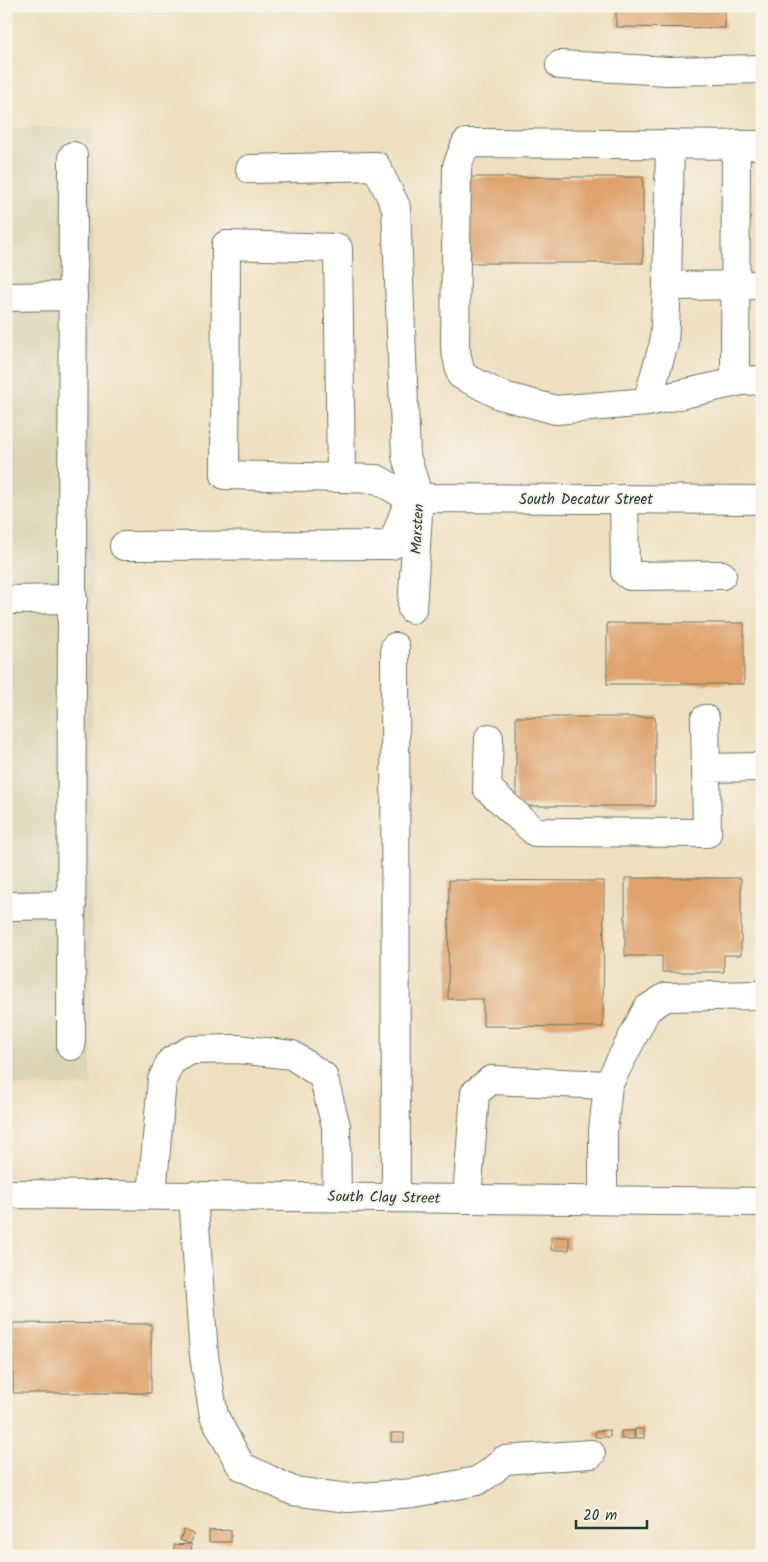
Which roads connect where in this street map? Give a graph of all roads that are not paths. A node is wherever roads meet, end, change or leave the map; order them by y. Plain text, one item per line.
1 (560, 66) dead end
2 (762, 69) edge
3 (670, 144) junction
4 (749, 145) edge
5 (73, 156) dead end
6 (250, 168) dead end
7 (749, 285) edge
8 (667, 286) junction
9 (73, 296) junction
10 (6, 297) edge
11 (751, 380) edge
12 (648, 402) junction
13 (341, 478) junction
14 (415, 498) junction
15 (624, 499) junction
16 (762, 500) edge
17 (124, 546) dead end
18 (722, 575) dead end
19 (73, 599) junction
20 (6, 600) edge
21 (412, 609) dead end
22 (396, 647) dead end
23 (705, 719) dead end
24 (488, 738) dead end
25 (762, 767) edge
26 (706, 768) junction
27 (72, 905) junction
28 (6, 906) edge
29 (762, 995) edge
30 (71, 1046) dead end
31 (608, 1085) junction
32 (6, 1194) edge
33 (152, 1194) junction
34 (193, 1195) junction
35 (338, 1197) junction
36 (396, 1198) junction
37 (467, 1198) junction
38 (602, 1199) junction
39 (762, 1202) edge
40 (591, 1454) dead end

1 - 2 street
3 - 4 street
3 - 8 street
3 - 12 street
4 - 7 street
5 - 9 street
6 - 14 street, Marsten
7 - 8 street
7 - 11 street
8 - 12 street
9 - 10 street
9 - 19 street
11 - 12 street
13 - 13 street
13 - 14 street
14 - 15 street, South Decatur Street
14 - 17 street
14 - 21 street, Marsten
15 - 16 street, South Decatur Street
15 - 18 street
19 - 20 street
19 - 27 street
22 - 36 street
23 - 26 street
24 - 26 street
25 - 26 street
27 - 28 street
27 - 30 street
29 - 31 street
31 - 37 street
31 - 38 street
32 - 33 street, South Clay Street
33 - 34 street, South Clay Street
33 - 35 street
34 - 35 street, South Clay Street
34 - 40 street
35 - 36 street, South Clay Street
36 - 37 street, South Clay Street
37 - 38 street, South Clay Street
38 - 39 street, South Clay Street

